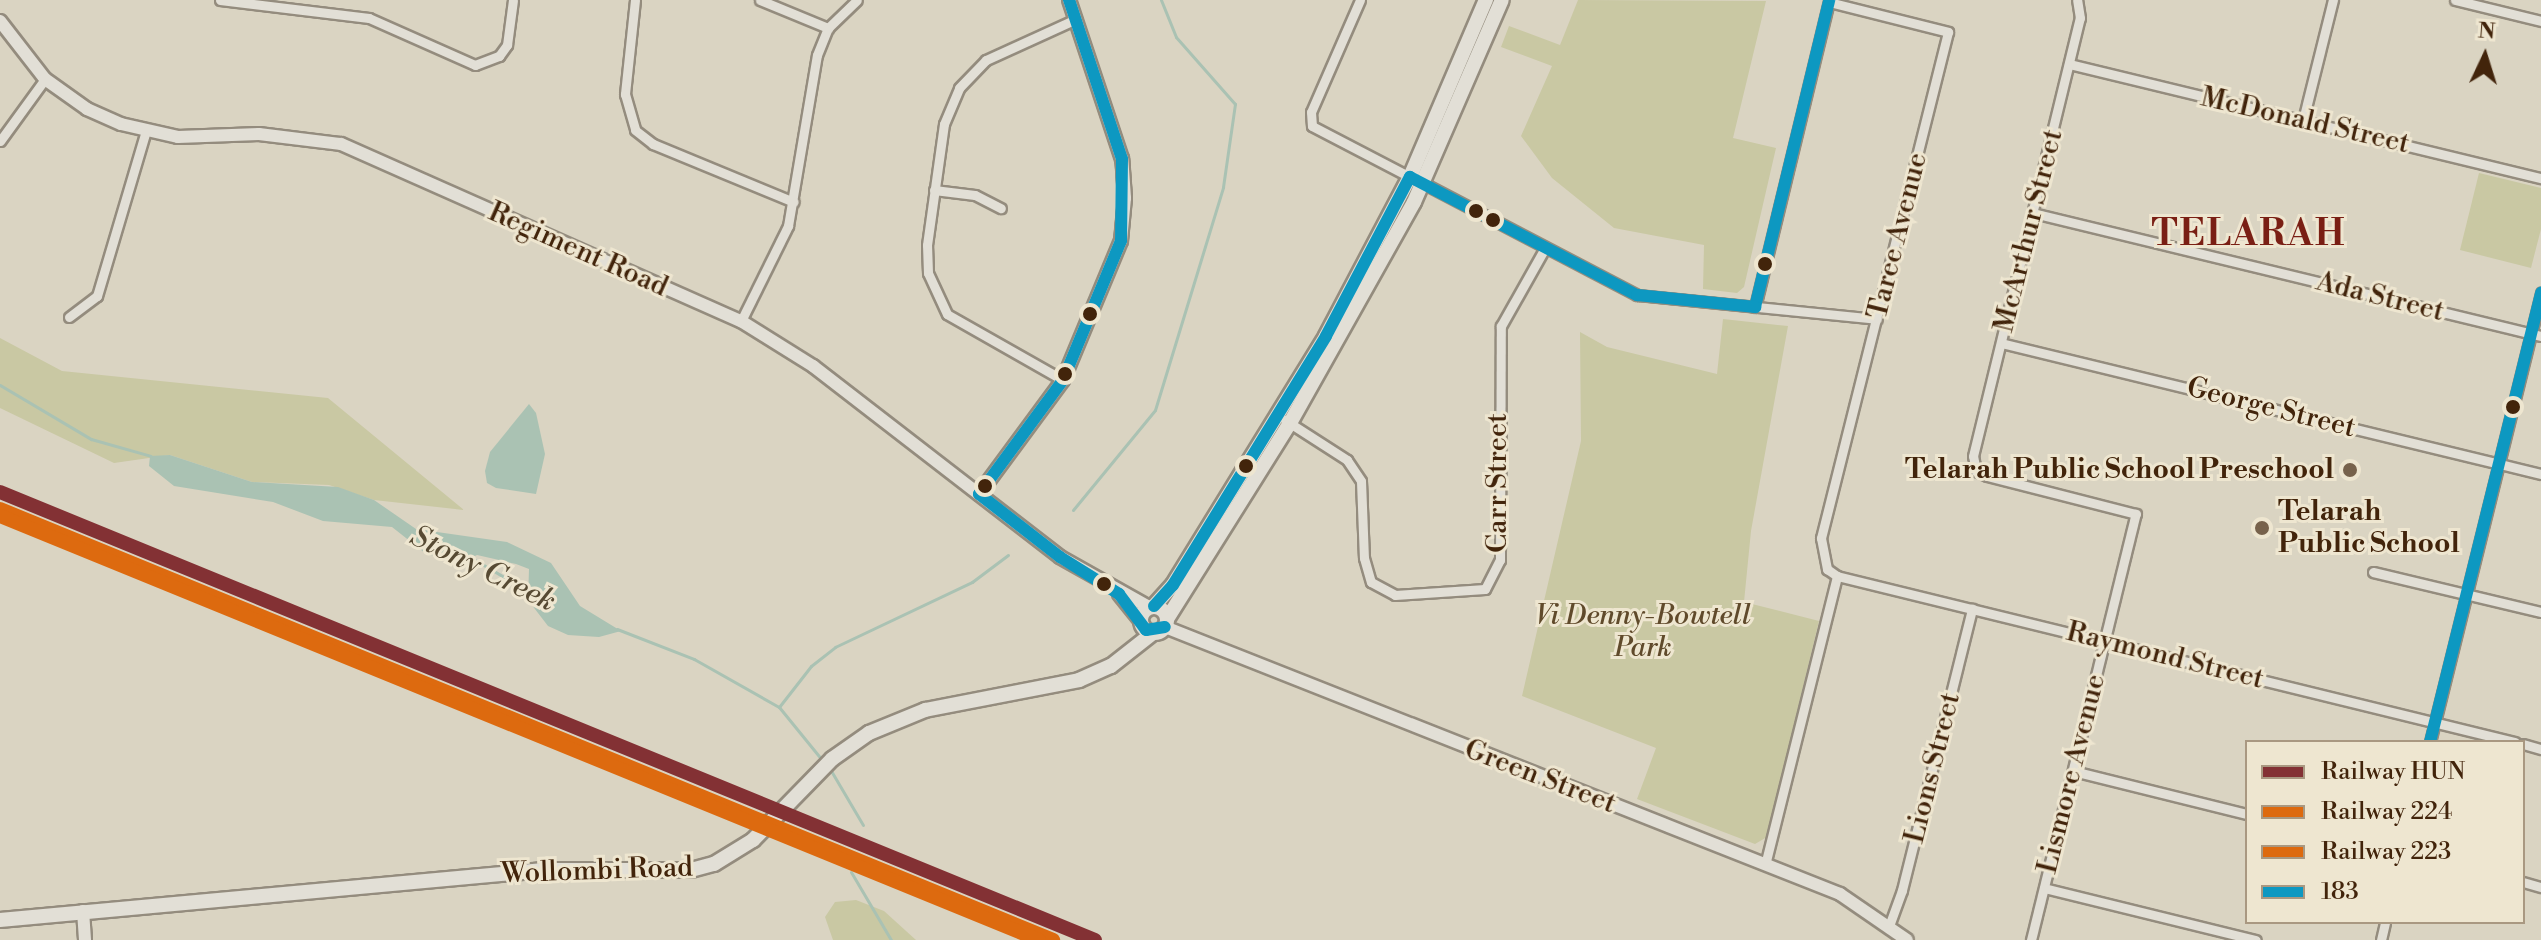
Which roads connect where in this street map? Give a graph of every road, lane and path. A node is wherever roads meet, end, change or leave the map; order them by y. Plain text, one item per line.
1 (221, 0) edge
2 (513, 0) edge
3 (635, 0) edge
4 (760, 0) edge
5 (857, 0) edge
6 (1069, 0) edge
7 (1360, 0) edge
8 (1486, 0) edge
9 (1502, 0) edge
10 (2333, 0) edge
11 (2455, 0) edge
12 (1829, 1) edge
13 (2079, 3) edge
14 (1076, 19) junction
15 (0, 21) edge
16 (2541, 21) edge
17 (828, 28) junction
18 (2069, 64) junction
19 (45, 79) junction
20 (2303, 120) junction
21 (146, 131) junction
22 (0, 141) edge
23 (2541, 178) edge
24 (1416, 180) junction
25 (934, 190) junction
26 (794, 202) junction
27 (1001, 208) dead end
28 (2033, 213) junction
29 (1545, 248) junction
30 (2541, 293) edge
31 (1755, 307) junction
32 (69, 317) dead end
33 (1877, 319) junction
34 (741, 321) junction
35 (2536, 335) edge
36 (2001, 343) junction
37 (1063, 380) junction
38 (1284, 420) junction
39 (2498, 463) junction
40 (2541, 474) edge
41 (979, 494) junction
42 (2136, 514) joint
43 (2373, 572) dead end
44 (1837, 576) junction
45 (1119, 594) junction
46 (2466, 594) junction
47 (1152, 606) junction
48 (1972, 609) junction
49 (2541, 612) edge
50 (1140, 622) junction
51 (1162, 626) junction
52 (2105, 641) junction
53 (1130, 651) junction
54 (2435, 722) junction
55 (2430, 740) edge
56 (2507, 740) edge
57 (2073, 771) junction
58 (2245, 814) edge
59 (1765, 865) junction
60 (2044, 888) junction
61 (83, 911) junction
62 (0, 920) edge
63 (1889, 926) junction
64 (85, 940) edge
65 (1907, 940) edge
66 (2031, 940) edge
67 (2256, 940) edge

1 - 2 street
3 - 26 street
4 - 17 street
5 - 17 street
6 - 14 street
7 - 24 street
8 - 24 main road, Wollombi Road
9 - 24 main road, Wollombi Road
10 - 20 street
11 - 16 street
12 - 31 street
12 - 33 street, Taree Avenue
13 - 18 street, McArthur Street
14 - 25 street
14 - 37 street
15 - 19 street, Regiment Road
17 - 26 street
18 - 20 street, McDonald Street
18 - 28 street, McArthur Street
19 - 21 street, Regiment Road
19 - 22 street
20 - 23 street, McDonald Street
21 - 32 street
21 - 34 street, Regiment Road
24 - 29 street
24 - 38 main road, Wollombi Road
25 - 27 street
25 - 37 street
26 - 34 street
28 - 35 street, Ada Street
28 - 36 street, McArthur Street
29 - 31 street
29 - 38 street, Carr Street
30 - 35 street
31 - 33 street
33 - 44 street, Taree Avenue
34 - 41 street, Regiment Road
35 - 39 street
36 - 39 street, George Street
36 - 42 street, McArthur Street
37 - 41 street
38 - 47 main road, Wollombi Road
38 - 51 main road, Wollombi Road
39 - 40 street, George Street
39 - 46 street
41 - 45 street, Regiment Road
42 - 52 street, Lismore Avenue
43 - 46 street
44 - 48 street, Raymond Street
44 - 59 street
45 - 47 street, Regiment Road
45 - 50 street, Regiment Road
46 - 49 street
46 - 54 street
47 - 50 main road, Wollombi Road
47 - 51 main road
48 - 52 street, Raymond Street
48 - 63 street, Lions Street
50 - 51 main road
50 - 53 main road
51 - 53 main road, Wollombi Road
51 - 59 street, Green Street
52 - 54 street, Raymond Street
52 - 57 street, Lismore Avenue
53 - 61 main road, Wollombi Road
54 - 55 street
54 - 56 street, Raymond Street
57 - 58 street
57 - 60 street, Lismore Avenue
59 - 63 street, Green Street
60 - 66 street, Lismore Avenue
60 - 67 street
61 - 62 main road, Wollombi Road
61 - 64 street
63 - 65 street, Green Street

